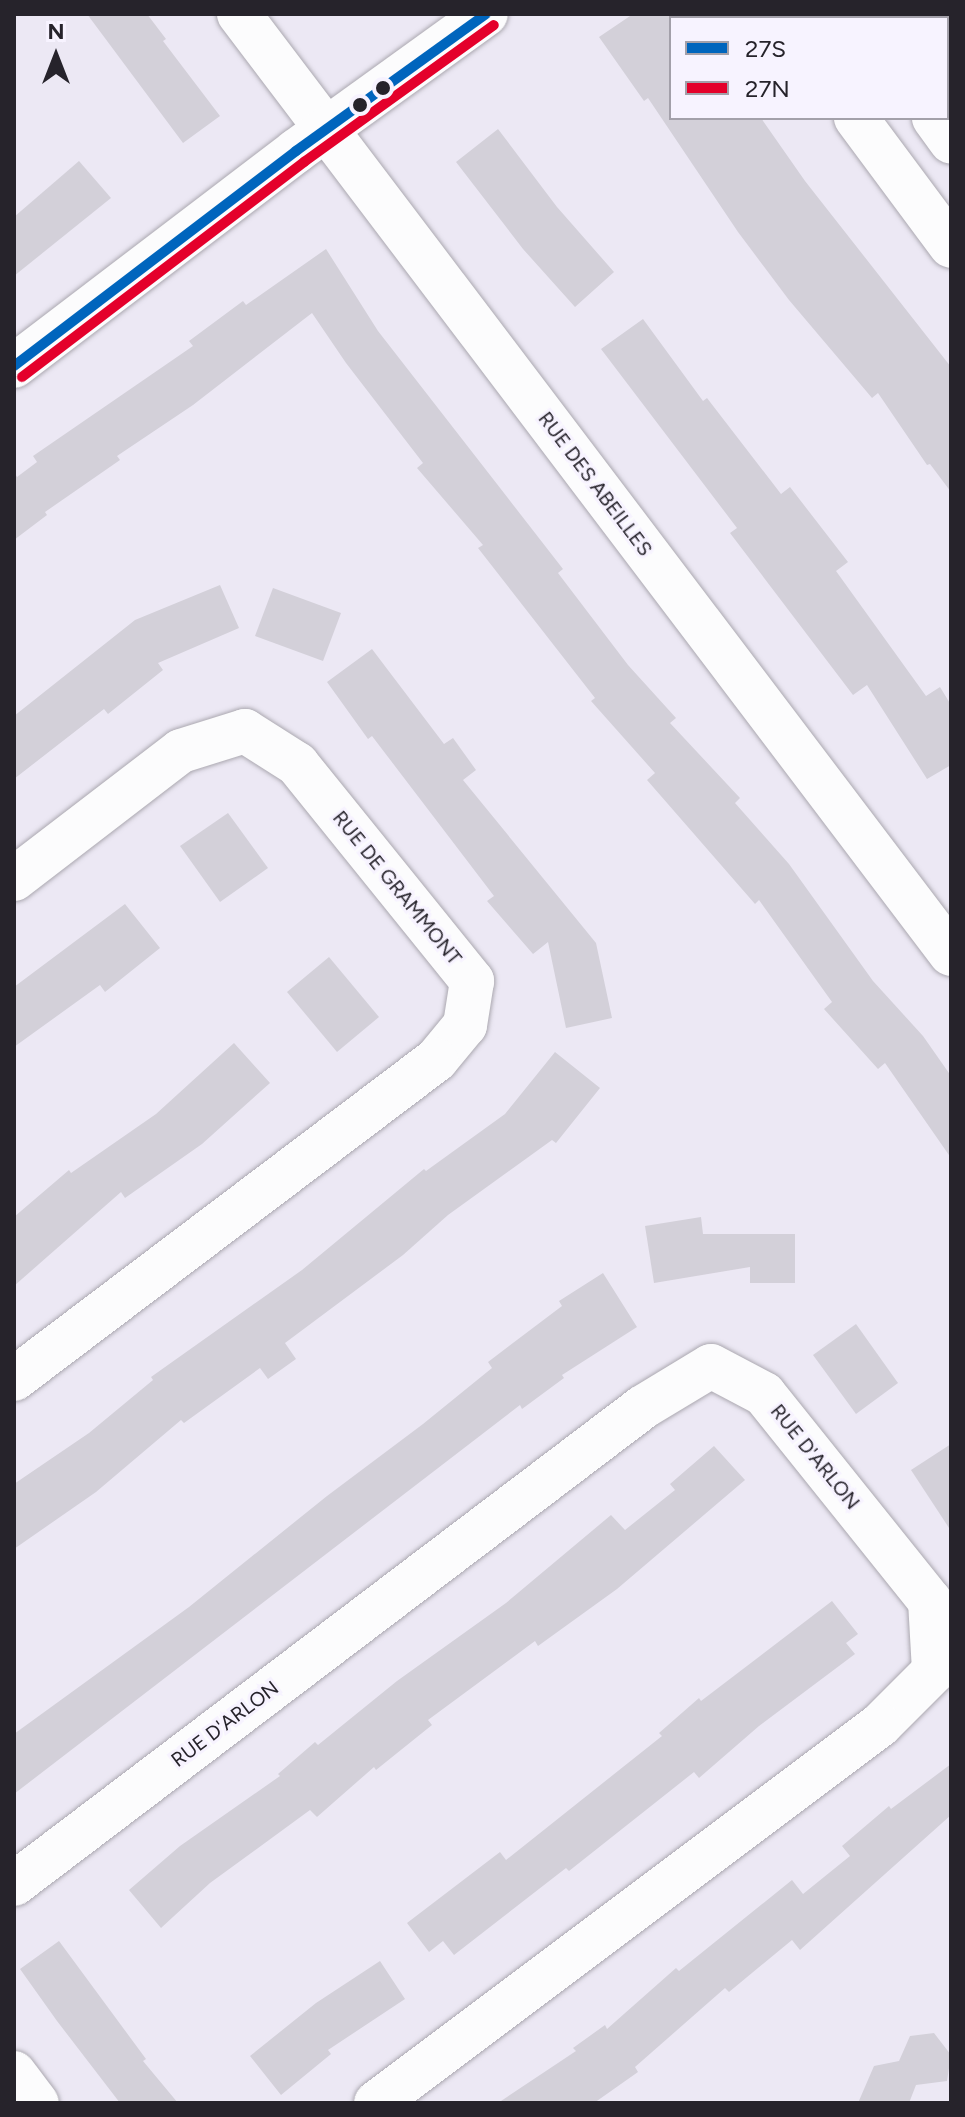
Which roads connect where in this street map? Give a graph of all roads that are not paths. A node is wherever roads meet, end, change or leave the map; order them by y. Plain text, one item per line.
1 (239, 14) edge
2 (486, 14) edge
3 (857, 120) edge
4 (935, 120) edge
5 (325, 129) junction
6 (951, 141) edge
7 (951, 246) edge
8 (14, 366) edge
9 (14, 879) edge
10 (951, 954) edge
11 (14, 1379) edge
12 (14, 1884) edge
13 (14, 2073) edge
14 (37, 2103) edge
15 (376, 2103) edge

1 - 5 street, RUE DES ABEILLES
2 - 5 street
3 - 7 street
4 - 6 street
5 - 8 street
5 - 10 street, RUE DES ABEILLES
9 - 11 street, RUE DE GRAMMONT
12 - 15 street, RUE D'ARLON
13 - 14 street

